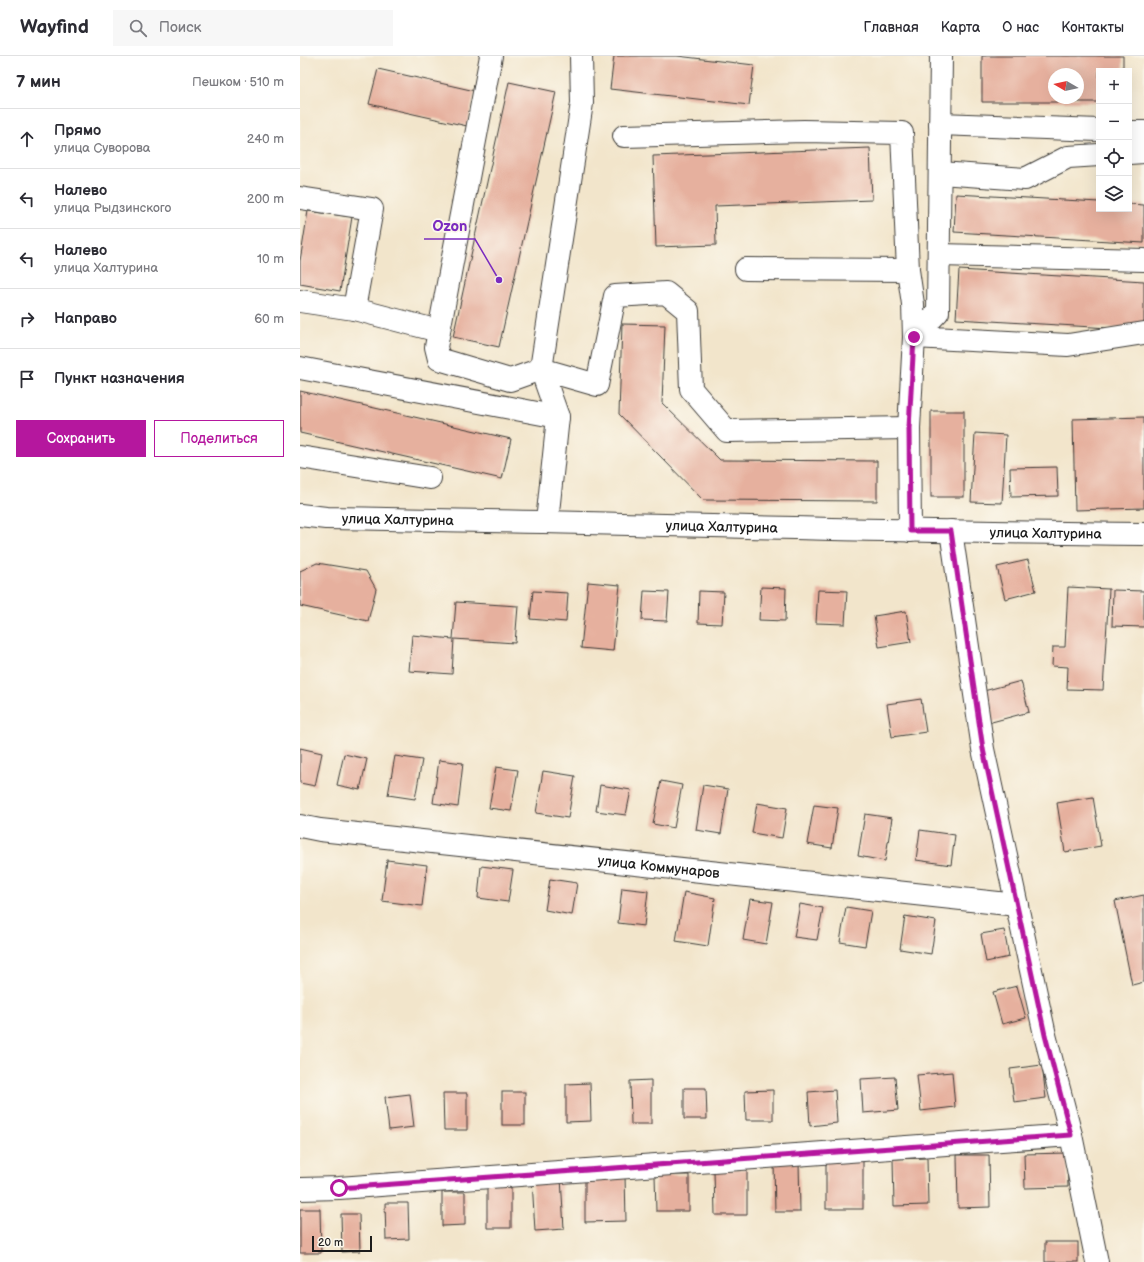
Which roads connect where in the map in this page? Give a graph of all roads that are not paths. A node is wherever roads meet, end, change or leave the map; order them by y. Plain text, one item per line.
1 (491, 56) edge
2 (581, 56) edge
3 (941, 56) edge
4 (940, 124) junction
5 (1096, 130) edge
6 (1132, 132) edge
7 (1144, 132) edge
8 (624, 136) dead end
9 (1144, 152) edge
10 (1132, 153) edge
11 (1096, 155) edge
12 (940, 173) junction
13 (300, 198) edge
14 (938, 256) junction
15 (1144, 260) edge
16 (746, 269) dead end
17 (908, 270) junction
18 (300, 301) edge
19 (354, 309) junction
20 (440, 331) junction
21 (1144, 333) edge
22 (914, 337) junction
23 (300, 368) edge
24 (541, 369) junction
25 (558, 418) junction
26 (909, 428) junction
27 (300, 457) edge
28 (430, 478) dead end
29 (300, 515) edge
30 (546, 522) junction
31 (910, 531) junction
32 (951, 531) junction
33 (1144, 534) edge
34 (300, 826) edge
35 (1017, 905) junction
36 (1071, 1135) junction
37 (300, 1189) edge
38 (1097, 1262) edge

1 - 20 street
2 - 24 street
3 - 4 street
4 - 5 street
4 - 12 street
6 - 7 street
8 - 17 street
9 - 10 street
11 - 12 street
12 - 14 street
13 - 19 street
14 - 15 street
14 - 22 street
16 - 17 street
17 - 22 street
18 - 19 street
19 - 20 street
20 - 24 street
21 - 22 street
22 - 26 street
23 - 25 street
24 - 25 street
24 - 26 street
25 - 30 street
26 - 31 street
27 - 28 street
29 - 30 street, улица Халтурина
30 - 31 street, улица Халтурина
31 - 32 street, улица Халтурина
32 - 33 street, улица Халтурина
32 - 35 street
34 - 35 street, улица Коммунаров
35 - 36 street
36 - 37 street
36 - 38 street

